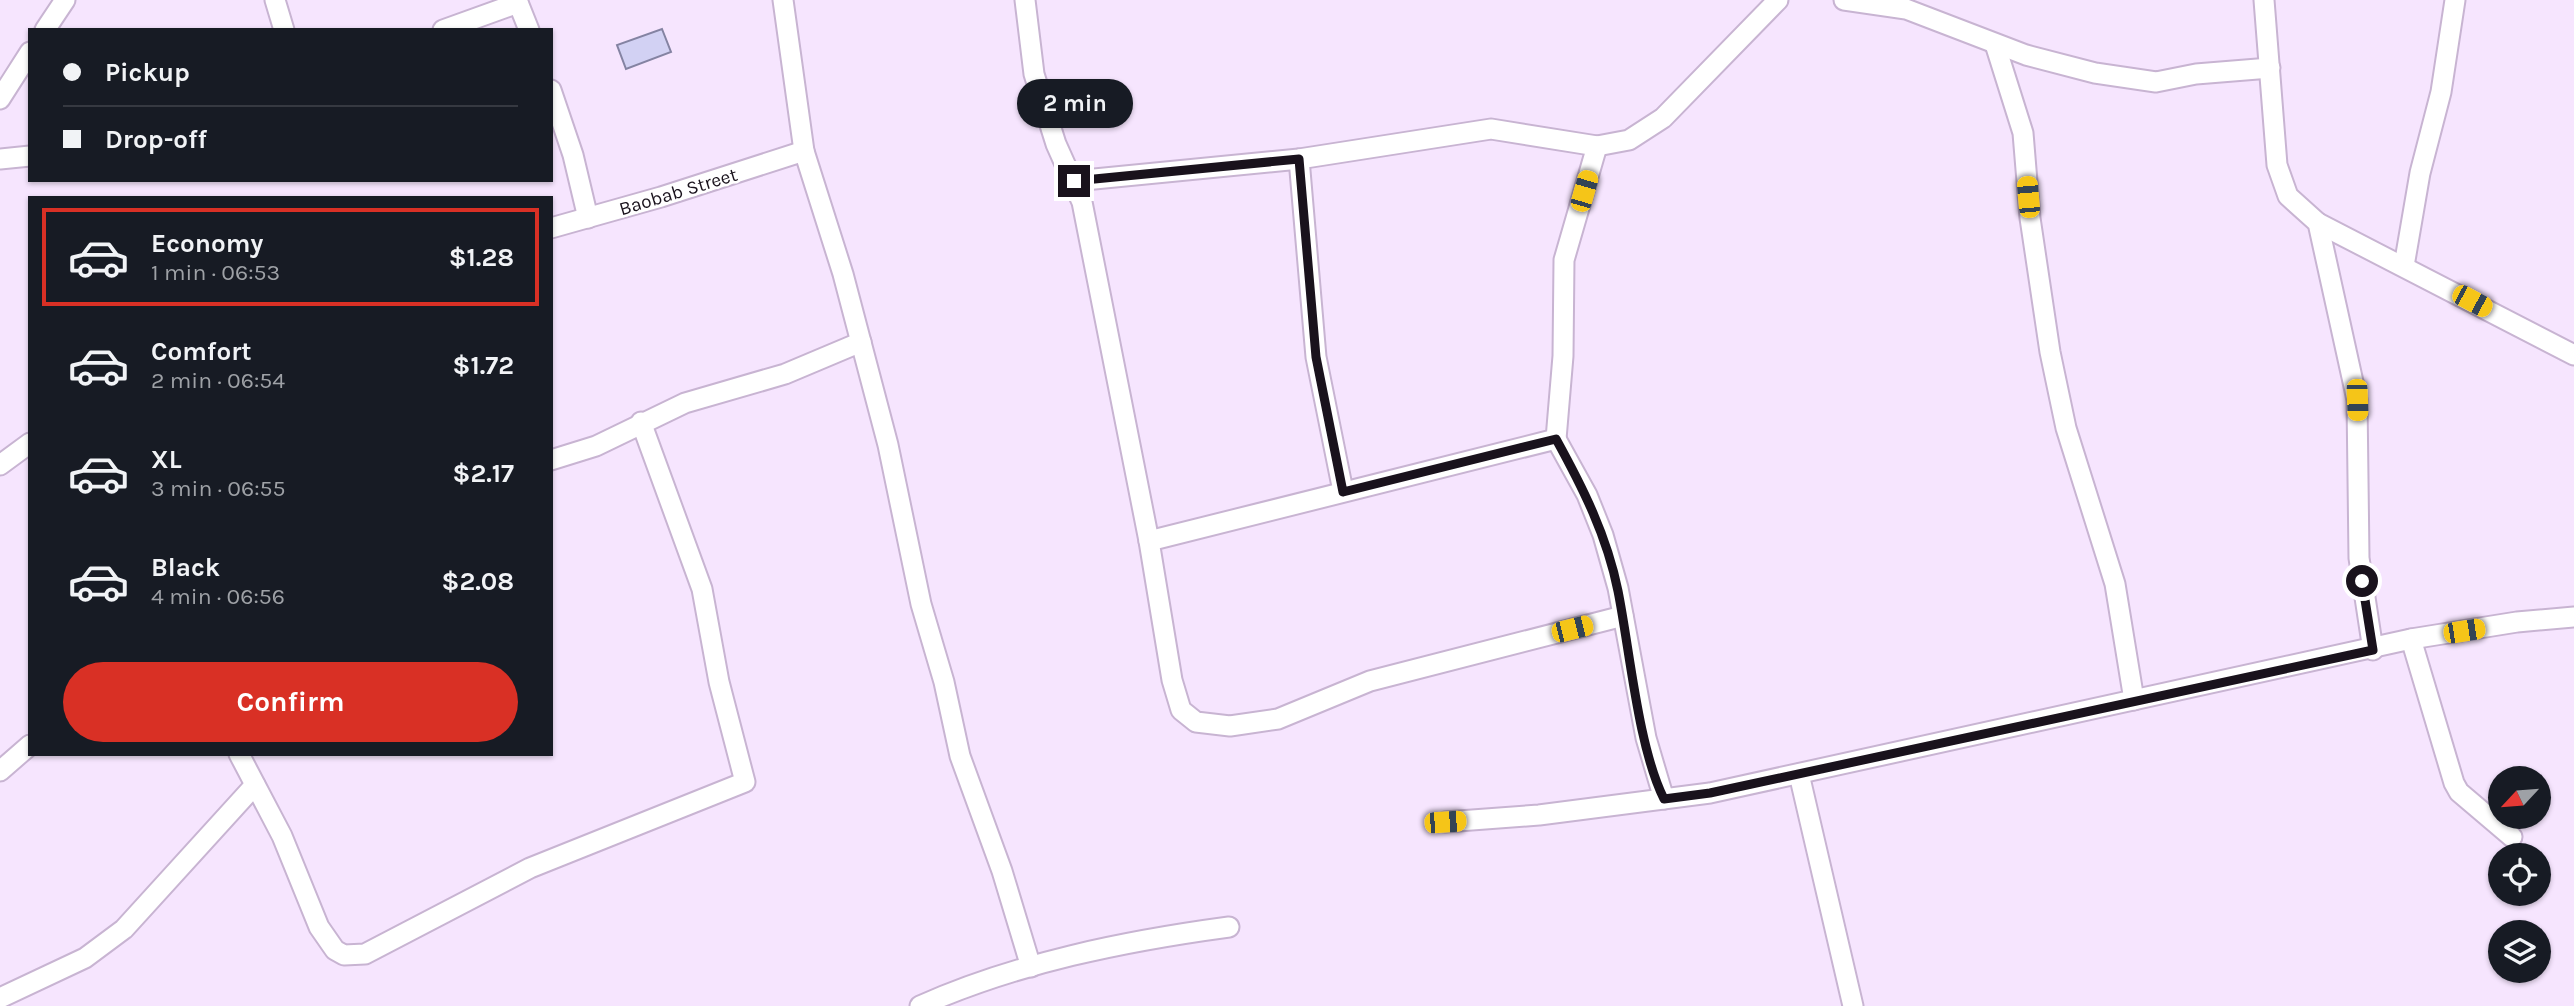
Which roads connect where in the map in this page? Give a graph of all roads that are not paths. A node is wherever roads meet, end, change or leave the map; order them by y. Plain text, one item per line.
1 (65, 0) edge
2 (275, 0) edge
3 (783, 0) edge
4 (1025, 0) edge
5 (1778, 0) edge
6 (1844, 0) edge
7 (2264, 0) edge
8 (2455, 0) edge
9 (517, 1) edge
10 (46, 28) edge
11 (283, 28) edge
12 (448, 28) edge
13 (528, 28) edge
14 (1995, 44) junction
15 (28, 55) edge
16 (2270, 68) junction
17 (553, 96) edge
18 (0, 99) edge
19 (1597, 146) junction
20 (804, 151) junction
21 (28, 156) edge
22 (0, 159) edge
23 (1299, 159) junction
24 (1074, 181) junction
25 (588, 218) junction
26 (2318, 223) junction
27 (553, 227) edge
28 (2404, 265) junction
29 (861, 342) junction
30 (2574, 355) edge
31 (641, 422) junction
32 (1556, 439) junction
33 (28, 444) edge
34 (553, 459) edge
35 (0, 465) edge
36 (1343, 492) junction
37 (1149, 541) junction
38 (1623, 616) junction
39 (2574, 617) edge
40 (2411, 639) junction
41 (2373, 650) junction
42 (2134, 700) junction
43 (28, 747) edge
44 (240, 756) edge
45 (0, 771) edge
46 (1799, 774) junction
47 (255, 785) junction
48 (1664, 799) junction
49 (1445, 822) dead end
50 (2512, 837) dead end
51 (1228, 927) dead end
52 (1031, 967) junction
53 (0, 998) edge
54 (920, 1006) edge
55 (1853, 1006) edge

1 - 10 street
2 - 11 street
3 - 20 street
4 - 24 street
5 - 19 street
6 - 14 street
7 - 16 street
8 - 28 street
9 - 12 street
9 - 13 street
14 - 16 street
14 - 42 street
15 - 18 street
16 - 26 street
17 - 25 street
19 - 23 street
19 - 32 street
20 - 25 street, Baobab Street
20 - 29 street
21 - 22 street
23 - 24 street
23 - 36 street
24 - 37 street
25 - 27 street, Baobab Street
26 - 28 street
26 - 41 street
28 - 30 street
29 - 31 street
29 - 52 street
31 - 34 street
31 - 47 street
32 - 36 street
32 - 38 street
33 - 35 street
36 - 37 street
37 - 38 street
38 - 48 street
39 - 40 street
40 - 41 street
40 - 50 street
41 - 42 street
42 - 46 street
43 - 45 street
44 - 47 street
46 - 48 street
46 - 55 street
47 - 53 street
48 - 49 street
51 - 52 street
52 - 54 street

